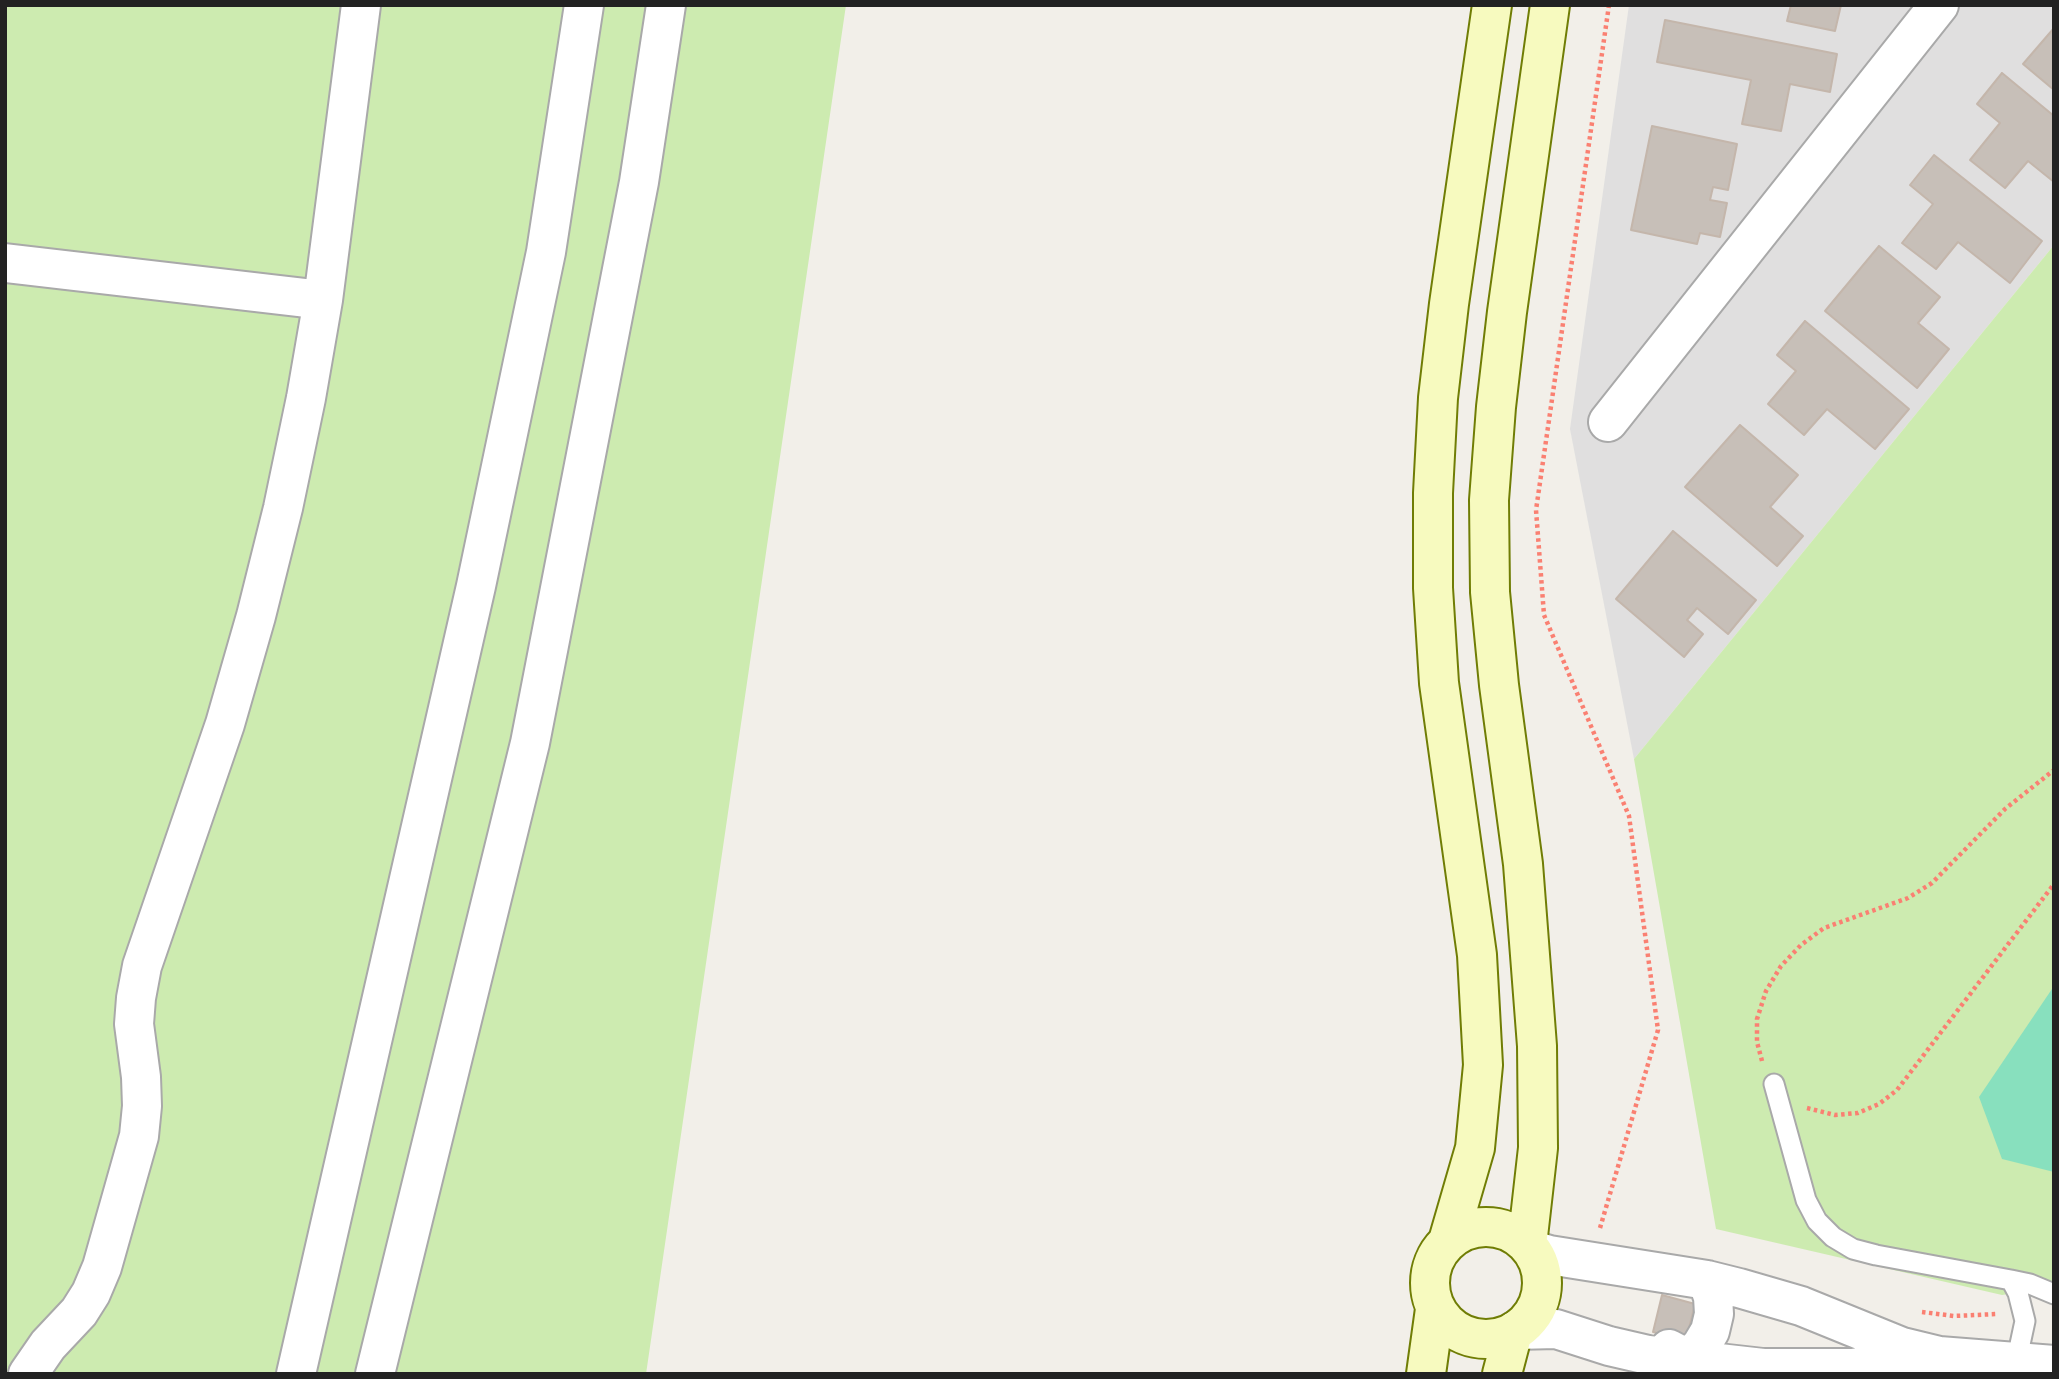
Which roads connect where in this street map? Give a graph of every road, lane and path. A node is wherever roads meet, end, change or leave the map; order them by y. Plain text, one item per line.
1 (361, 5) edge
2 (583, 5) edge
3 (666, 5) edge
4 (1492, 5) edge
5 (1550, 5) edge
6 (1609, 5) edge
7 (1939, 5) edge
8 (5, 264) edge
9 (323, 300) junction
10 (1608, 422) dead end
11 (2054, 770) edge
12 (2054, 884) edge
13 (1774, 1084) junction
14 (1448, 1241) junction
15 (1530, 1247) junction
16 (1591, 1261) junction
17 (1707, 1280) junction
18 (2011, 1280) junction
19 (2054, 1294) edge
20 (1435, 1309) junction
21 (1515, 1331) junction
22 (1939, 1356) junction
23 (1688, 1359) junction
24 (2012, 1362) junction
25 (2054, 1365) edge
26 (27, 1374) edge
27 (296, 1374) edge
28 (375, 1374) edge
29 (1426, 1374) edge
30 (1502, 1374) edge

1 - 9 street
2 - 27 street
3 - 28 street
4 - 14 street
5 - 15 street
6 - 16 path
7 - 10 street
8 - 9 street
9 - 26 street
11 - 13 path
12 - 13 path
13 - 18 lane
14 - 15 street
14 - 20 street
15 - 16 street
15 - 21 street
16 - 17 street
17 - 22 street
17 - 23 street
18 - 19 lane
18 - 24 lane
20 - 21 street
20 - 29 street
21 - 23 street
21 - 30 street
22 - 23 street
22 - 24 street
24 - 25 street

